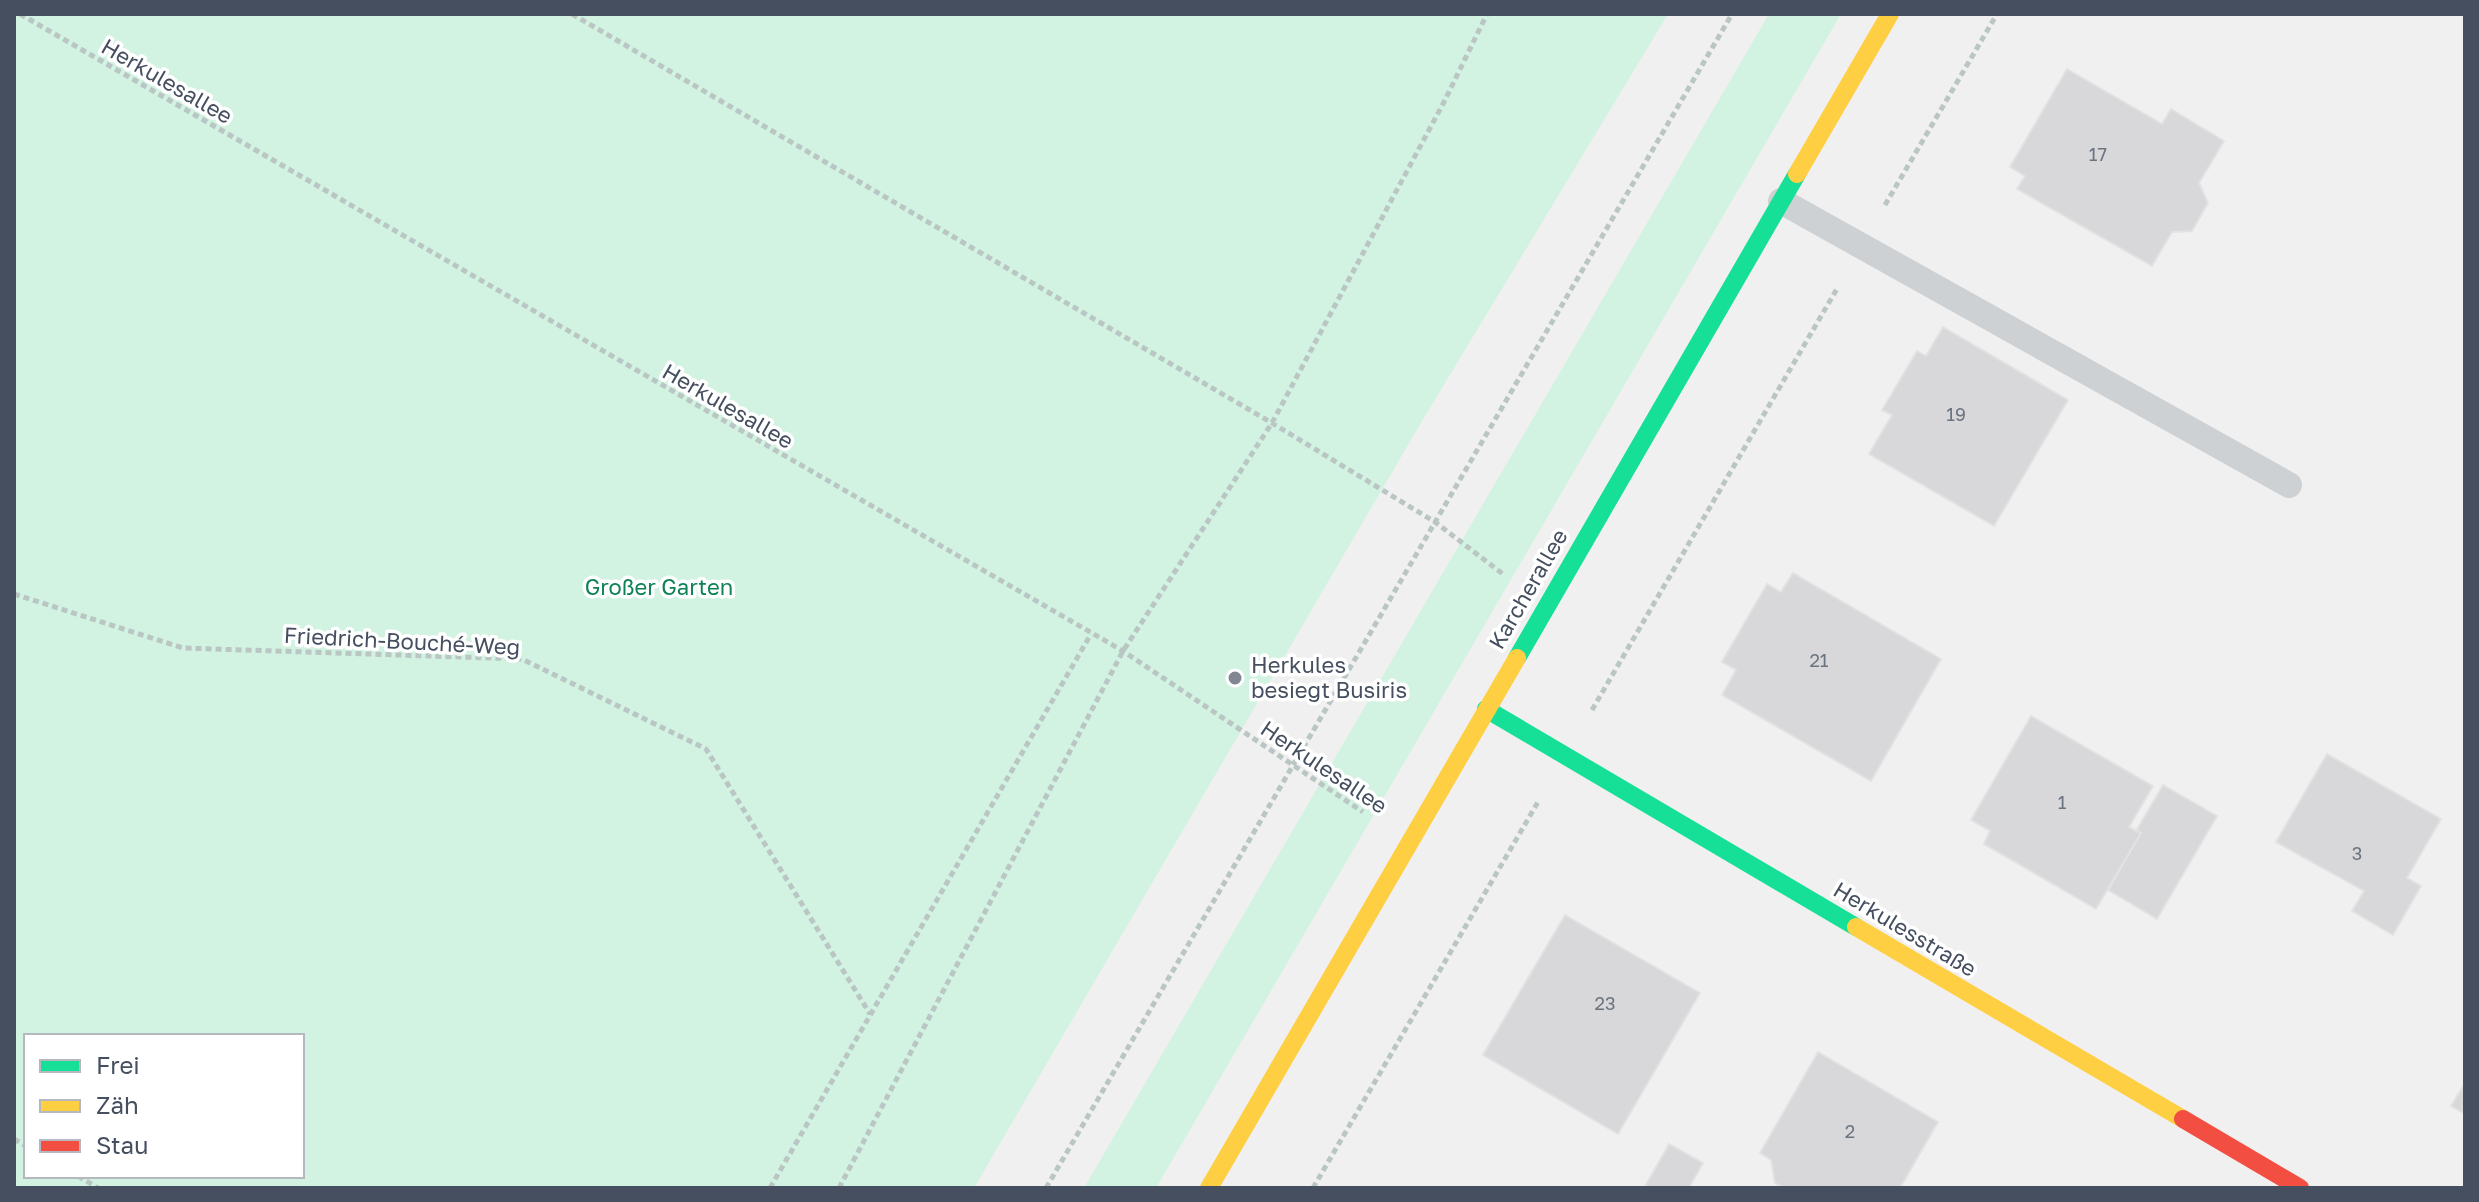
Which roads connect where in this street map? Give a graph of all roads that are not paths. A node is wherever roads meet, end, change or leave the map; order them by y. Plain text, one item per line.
1 (1890, 14) edge
2 (1781, 201) junction
3 (2289, 485) dead end
4 (1486, 709) junction
5 (1209, 1188) edge
6 (2300, 1188) edge

1 - 2 main road, Karcherallee
2 - 3 lane
2 - 4 main road, Karcherallee
4 - 5 main road, Karcherallee
4 - 6 main road, Herkulesstraße

